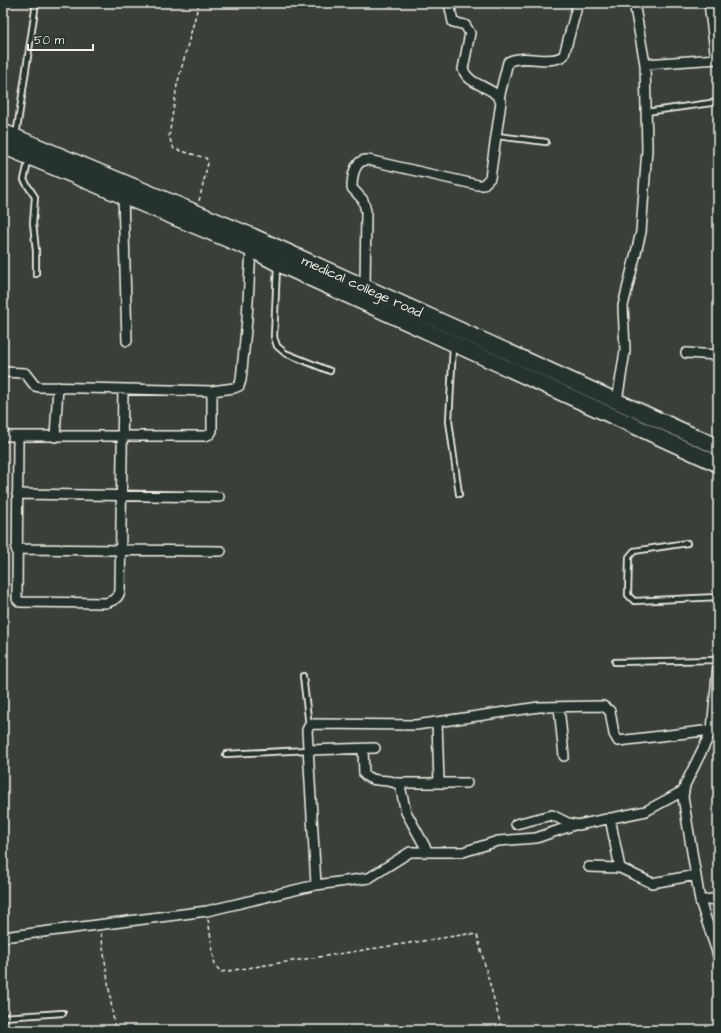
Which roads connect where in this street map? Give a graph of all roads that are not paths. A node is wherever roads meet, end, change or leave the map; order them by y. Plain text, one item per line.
1 (36, 3) edge
2 (449, 3) edge
3 (578, 3) edge
4 (632, 3) edge
5 (709, 3) edge
6 (717, 59) edge
7 (645, 64) junction
8 (499, 98) junction
9 (718, 102) edge
10 (646, 112) junction
11 (10, 135) edge
12 (497, 136) junction
13 (546, 142) dead end
14 (3, 146) edge
15 (30, 157) junction
16 (123, 195) junction
17 (229, 233) junction
18 (251, 249) junction
19 (277, 263) junction
20 (36, 274) dead end
21 (365, 288) junction
22 (127, 341) dead end
23 (453, 343) junction
24 (686, 353) dead end
25 (718, 355) edge
26 (330, 371) dead end
27 (3, 372) edge
28 (58, 387) junction
29 (123, 389) junction
30 (212, 391) junction
31 (617, 400) junction
32 (3, 436) edge
33 (18, 436) junction
34 (121, 436) junction
35 (55, 437) junction
36 (718, 447) edge
37 (718, 464) edge
38 (17, 494) junction
39 (459, 494) dead end
40 (121, 495) junction
41 (219, 497) dead end
42 (687, 543) dead end
43 (16, 549) junction
44 (121, 549) junction
45 (221, 551) dead end
46 (718, 597) edge
47 (718, 660) edge
48 (615, 662) dead end
49 (718, 665) edge
50 (303, 676) dead end
51 (559, 707) junction
52 (436, 722) junction
53 (309, 726) junction
54 (715, 730) edge
55 (375, 748) dead end
56 (363, 749) junction
57 (308, 750) junction
58 (226, 754) dead end
59 (564, 756) dead end
60 (398, 783) junction
61 (439, 783) junction
62 (467, 783) dead end
63 (683, 791) junction
64 (610, 818) junction
65 (516, 824) dead end
66 (574, 825) junction
67 (428, 852) junction
68 (589, 867) dead end
69 (620, 868) junction
70 (696, 876) junction
71 (316, 885) junction
72 (718, 898) edge
73 (700, 902) junction
74 (3, 937) edge
75 (718, 955) edge
76 (63, 1013) dead end
77 (3, 1017) edge

1 - 11 lane
2 - 8 street
3 - 8 street
4 - 7 street
5 - 6 street
6 - 7 street
7 - 10 street
8 - 12 street
9 - 10 lane
10 - 31 street
11 - 17 highway, medical college road
12 - 13 lane
12 - 21 street
14 - 15 highway
15 - 16 highway
15 - 20 lane
16 - 17 highway
16 - 22 street
17 - 18 highway
17 - 21 highway, medical college road
18 - 19 highway
18 - 30 street
19 - 23 highway
19 - 26 lane
21 - 31 highway, medical college road
23 - 37 highway
23 - 39 lane
24 - 25 street
27 - 28 street
28 - 29 street
28 - 35 street
29 - 30 street
29 - 34 street
30 - 34 street
31 - 36 highway, medical college road
32 - 33 street
33 - 35 street
33 - 38 street
34 - 35 street
34 - 40 street
38 - 40 street
38 - 43 street
40 - 41 street
40 - 44 street
42 - 46 lane
43 - 44 street
43 - 44 street
44 - 45 street
47 - 48 lane
49 - 54 street
50 - 53 lane
51 - 52 street
51 - 54 street
51 - 59 street
52 - 53 street
52 - 61 street
53 - 57 street
54 - 63 street
55 - 56 street
56 - 57 street
56 - 60 street
57 - 58 lane
57 - 71 street
60 - 61 street
60 - 67 street
61 - 62 street
63 - 64 street
63 - 70 street
64 - 66 street
64 - 69 street
65 - 66 street
66 - 67 street
67 - 71 street
68 - 69 street
69 - 70 street
70 - 73 street
71 - 74 street
72 - 73 street
73 - 75 street
76 - 77 lane

